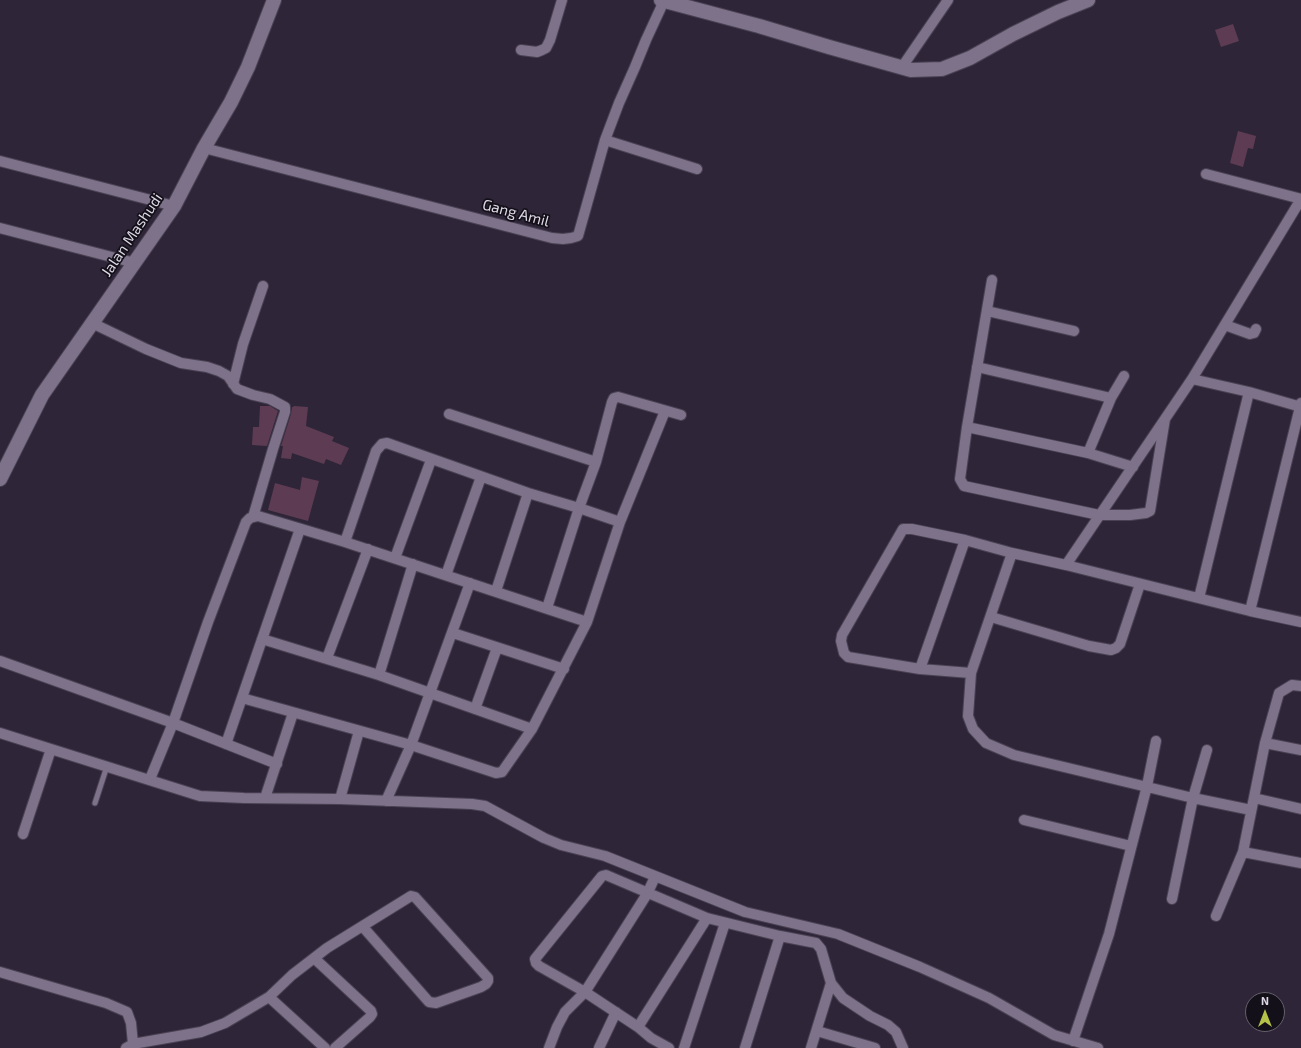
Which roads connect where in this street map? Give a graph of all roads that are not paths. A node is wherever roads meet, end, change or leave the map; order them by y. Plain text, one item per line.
1 (274, 0) edge
2 (562, 0) edge
3 (662, 0) edge
4 (948, 0) edge
5 (1088, 0) edge
6 (522, 50) dead end
7 (902, 67) junction
8 (604, 140) junction
9 (204, 148) junction
10 (0, 161) edge
11 (697, 170) dead end
12 (1206, 174) dead end
13 (1301, 199) edge
14 (174, 206) junction
15 (0, 228) edge
16 (135, 263) junction
17 (992, 280) dead end
18 (263, 286) dead end
19 (987, 311) junction
20 (92, 323) junction
21 (1225, 325) junction
22 (1256, 329) dead end
23 (1074, 331) dead end
24 (977, 367) junction
25 (1124, 376) dead end
26 (1192, 379) junction
27 (233, 384) junction
28 (1249, 392) junction
29 (1111, 398) junction
30 (1301, 406) edge
31 (666, 411) junction
32 (449, 414) dead end
33 (681, 415) dead end
34 (1166, 415) junction
35 (967, 427) junction
36 (1088, 453) junction
37 (431, 460) junction
38 (596, 462) junction
39 (1133, 467) junction
40 (1, 476) edge
41 (480, 477) junction
42 (528, 493) junction
43 (579, 508) junction
44 (1099, 515) junction
45 (253, 517) junction
46 (620, 522) junction
47 (300, 529) junction
48 (965, 540) junction
49 (345, 542) junction
50 (368, 549) junction
51 (1012, 553) junction
52 (395, 558) junction
53 (413, 564) junction
54 (1066, 565) junction
55 (446, 575) junction
56 (470, 583) junction
57 (1140, 584) junction
58 (496, 591) junction
59 (1199, 598) junction
60 (548, 608) junction
61 (1250, 611) junction
62 (991, 617) junction
63 (587, 622) junction
64 (1301, 622) edge
65 (453, 633) junction
66 (262, 638) junction
67 (497, 648) junction
68 (327, 658) junction
69 (0, 662) edge
70 (564, 669) junction
71 (920, 669) junction
72 (971, 673) junction
73 (379, 675) junction
74 (1301, 686) edge
75 (431, 694) junction
76 (242, 698) junction
77 (475, 709) junction
78 (293, 713) junction
79 (174, 723) junction
80 (532, 729) junction
81 (359, 731) junction
82 (0, 733) edge
83 (1156, 741) dead end
84 (1265, 743) junction
85 (226, 744) junction
86 (411, 745) junction
87 (51, 749) junction
88 (1207, 750) dead end
89 (1301, 750) edge
90 (277, 764) junction
91 (107, 766) junction
92 (150, 780) junction
93 (1147, 786) junction
94 (265, 798) junction
95 (1194, 798) junction
96 (1254, 798) junction
97 (340, 799) junction
98 (386, 801) junction
99 (95, 803) dead end
100 (1301, 809) edge
101 (1251, 810) junction
102 (1024, 820) dead end
103 (23, 834) dead end
104 (1131, 846) junction
105 (1243, 852) junction
106 (1301, 863) edge
107 (655, 877) junction
108 (647, 894) junction
109 (1172, 899) dead end
110 (1216, 916) dead end
111 (707, 918) junction
112 (725, 923) junction
113 (362, 927) junction
114 (780, 936) junction
115 (314, 958) junction
116 (0, 972) edge
117 (831, 983) junction
118 (585, 992) junction
119 (268, 996) junction
120 (616, 1012) junction
121 (638, 1027) junction
122 (817, 1031) junction
123 (1073, 1041) junction
124 (130, 1043) edge
125 (325, 1048) edge
126 (335, 1048) edge
127 (549, 1048) edge
128 (599, 1048) edge
129 (669, 1048) edge
130 (684, 1048) edge
131 (745, 1048) edge
132 (811, 1048) edge
133 (875, 1048) edge
134 (902, 1048) edge
135 (1098, 1048) edge

1 - 9 street, Jalan Mashudi
2 - 6 street
3 - 7 street
3 - 8 street, Gang Amil
4 - 7 street
5 - 7 street
8 - 9 street, Gang Amil
8 - 11 street
9 - 14 street, Jalan Mashudi
10 - 14 street
12 - 13 street
13 - 21 street
14 - 16 street, Jalan Mashudi
15 - 16 street
16 - 20 street, Jalan Mashudi
17 - 19 street
18 - 27 street
19 - 23 street
19 - 24 street
20 - 27 street
20 - 40 street, Jalan Mashudi
21 - 22 street
21 - 26 street
24 - 29 street
24 - 35 street
25 - 29 street
26 - 28 street
26 - 34 street
27 - 45 street
28 - 30 street
28 - 59 street
29 - 36 street
30 - 61 street
31 - 33 street
31 - 38 street
31 - 46 street
32 - 38 street
34 - 39 street
34 - 44 street
35 - 36 street
35 - 44 street
36 - 39 street
37 - 41 street
37 - 49 street
37 - 52 street
38 - 43 street
39 - 44 street
41 - 42 street
41 - 55 street
42 - 43 street
42 - 58 street
43 - 46 street
43 - 60 street
44 - 54 street
45 - 47 street
45 - 79 street
46 - 63 street
47 - 49 street
47 - 66 street
48 - 51 street
48 - 71 street
48 - 71 street
49 - 50 street
50 - 52 street
50 - 68 street
51 - 54 street
51 - 62 street
52 - 53 street
53 - 55 street
53 - 73 street
54 - 57 street
55 - 56 street
56 - 58 street
56 - 65 street
57 - 59 street
57 - 62 street
58 - 60 street
59 - 61 street
60 - 63 street
61 - 64 street
62 - 72 street
63 - 70 street
65 - 67 street
65 - 75 street
66 - 68 street
66 - 76 street
67 - 70 street
67 - 77 street
68 - 73 street
69 - 79 street
70 - 80 street
71 - 72 street
72 - 93 street
73 - 75 street
74 - 84 street
75 - 77 street
75 - 86 street
76 - 78 street
76 - 85 street
77 - 80 street
78 - 81 street
78 - 90 street
79 - 85 street
79 - 92 street
80 - 86 street
81 - 86 street
81 - 97 street
82 - 87 street
83 - 93 street
84 - 89 street
84 - 96 street
85 - 90 street
86 - 98 street
87 - 91 street
87 - 103 street
88 - 95 street
90 - 94 street
91 - 92 street
91 - 99 lane
92 - 94 street
93 - 95 street
93 - 104 street
94 - 97 street
95 - 101 street
95 - 109 street
96 - 100 street
96 - 101 street
97 - 98 street
98 - 107 street
101 - 105 street
102 - 104 street
104 - 123 street
105 - 106 street
105 - 110 street
107 - 108 street
107 - 123 street
108 - 111 street
108 - 118 street
108 - 118 street
111 - 112 street
111 - 121 street
112 - 114 street
112 - 130 street
113 - 113 street
113 - 115 street
114 - 117 street
114 - 131 street
115 - 119 street
115 - 126 street
116 - 124 street
117 - 122 street
117 - 134 street
118 - 120 street
118 - 127 street
119 - 124 street
119 - 125 street
120 - 121 street
120 - 128 street
121 - 129 street
122 - 132 street
122 - 133 street
123 - 135 street

